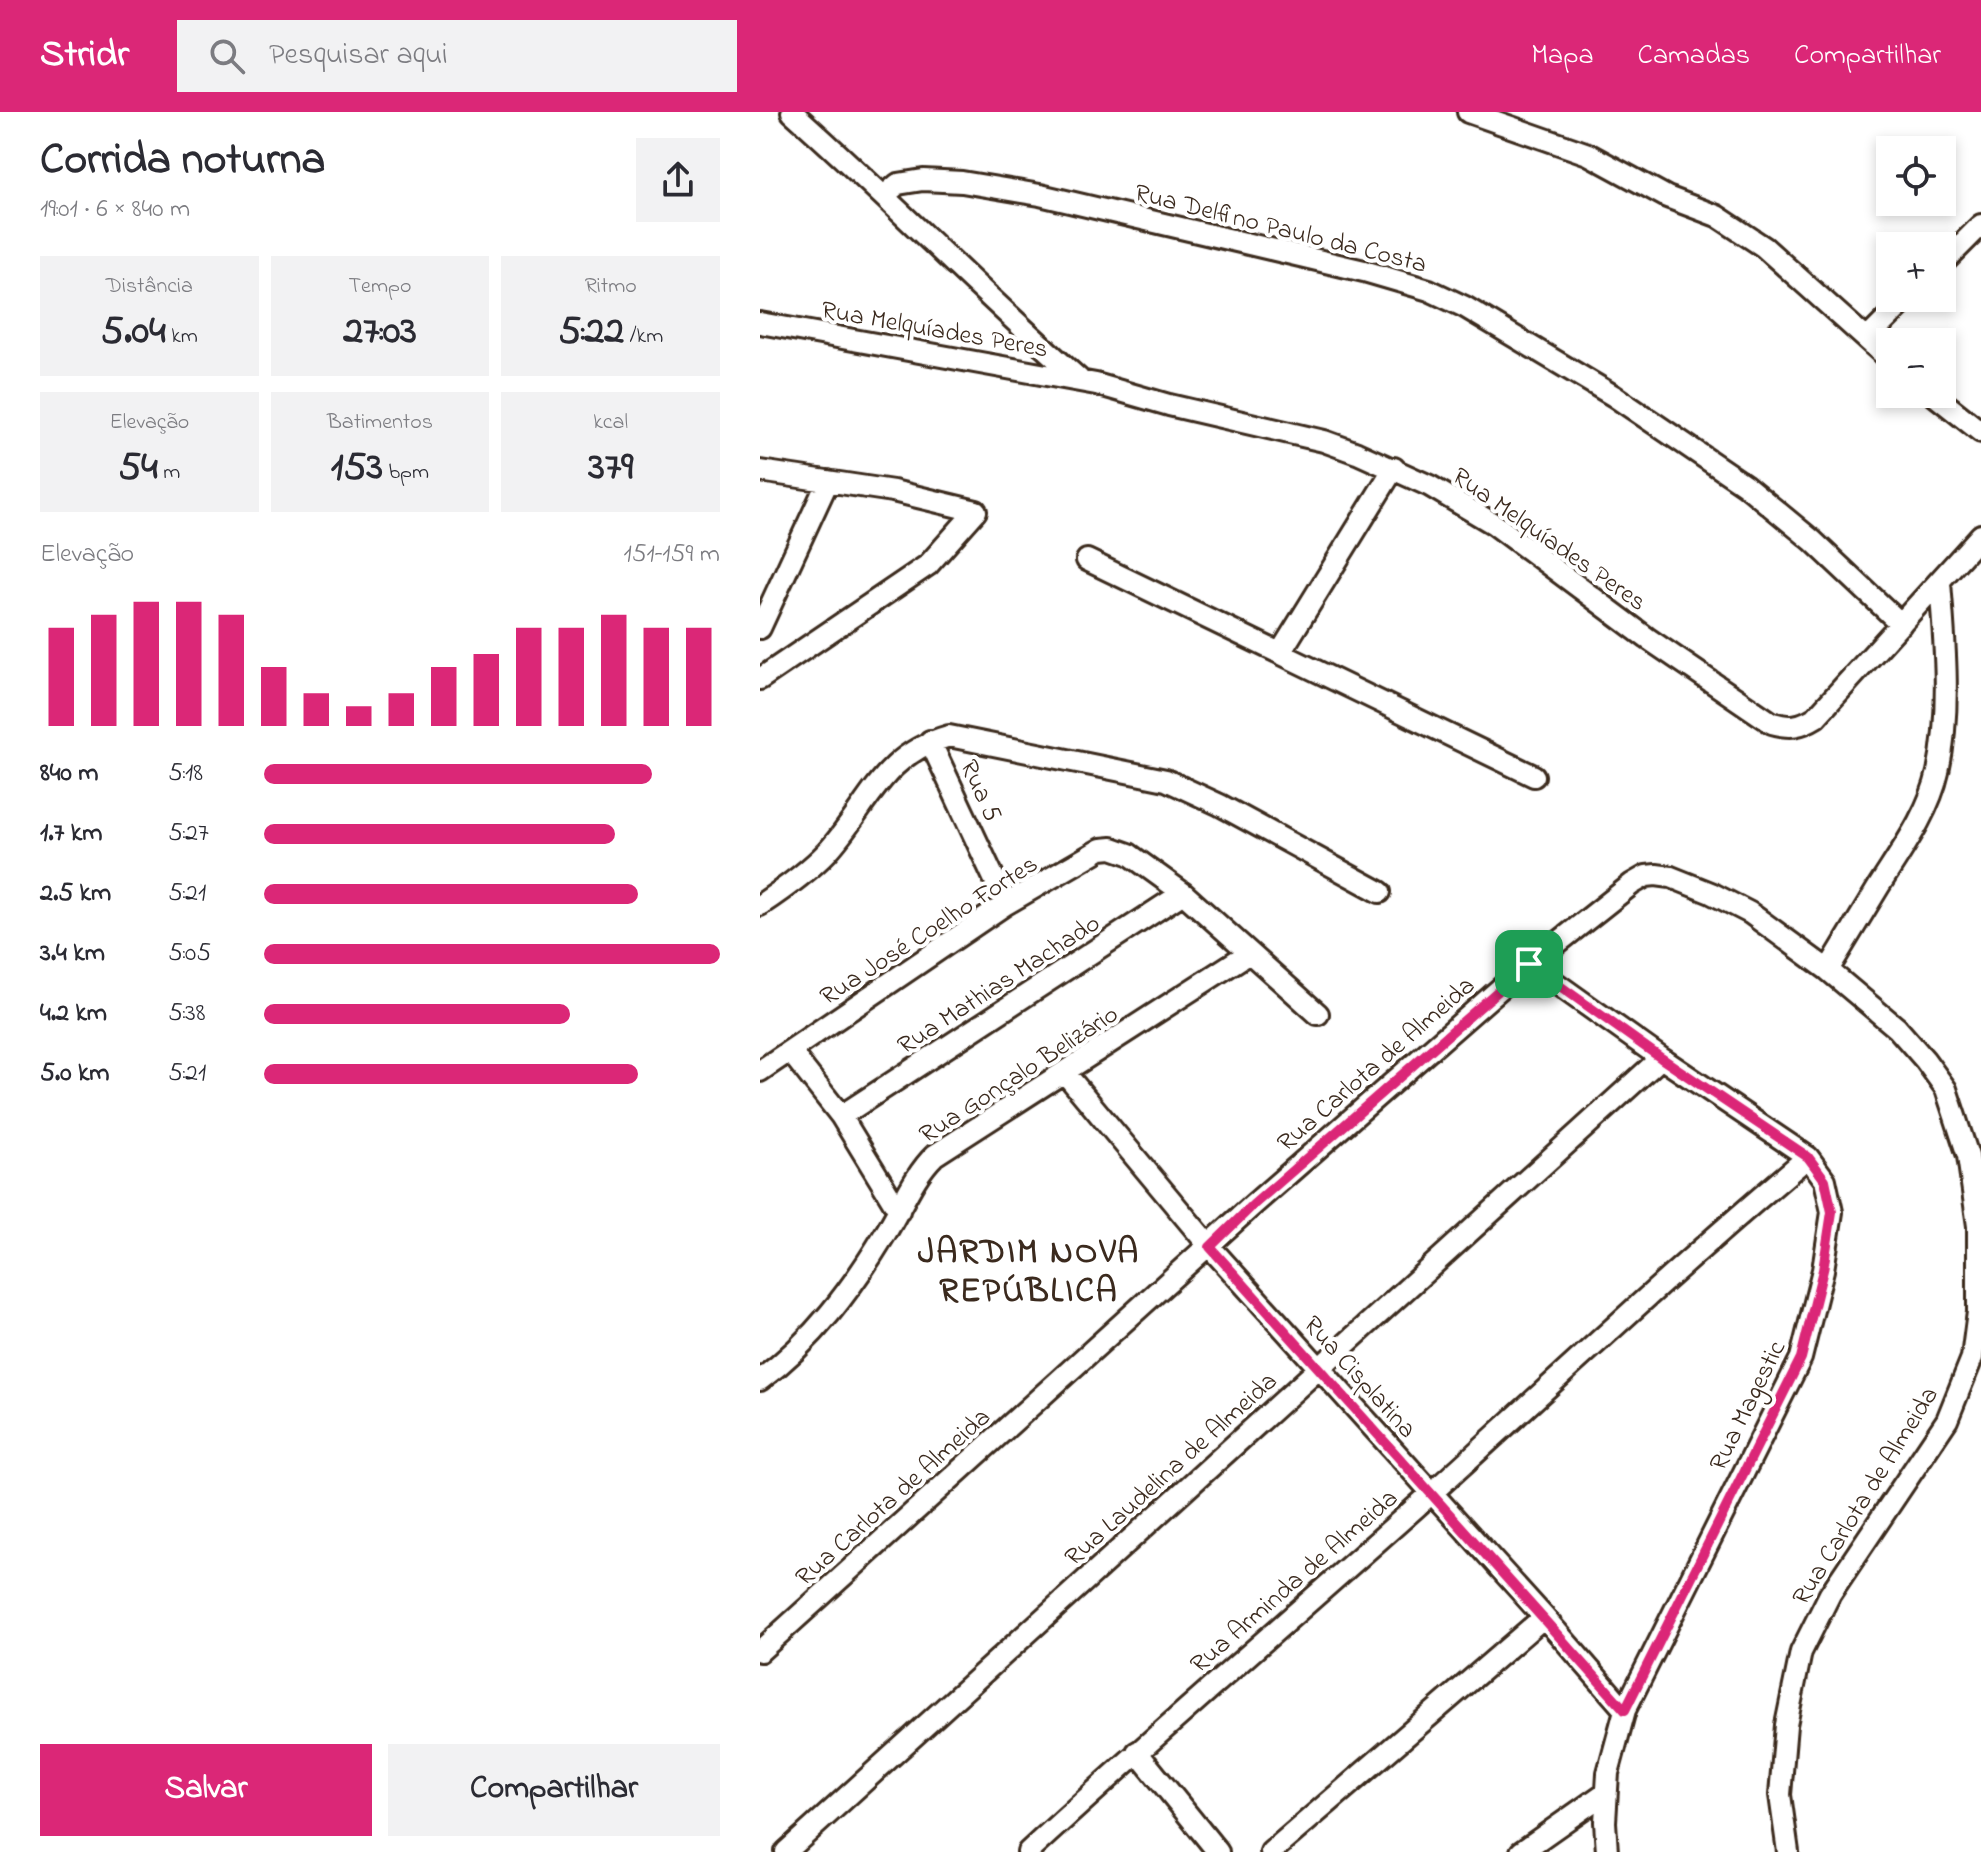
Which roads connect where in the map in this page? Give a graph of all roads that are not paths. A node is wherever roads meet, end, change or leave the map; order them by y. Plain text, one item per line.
1 (792, 112) edge
2 (1468, 112) edge
3 (884, 196) junction
4 (1981, 225) edge
5 (1956, 250) edge
6 (1894, 312) edge
7 (760, 323) edge
8 (1867, 339) junction
9 (1876, 347) edge
10 (1082, 382) junction
11 (1951, 408) edge
12 (1981, 432) edge
13 (1394, 468) junction
14 (760, 471) edge
15 (828, 481) junction
16 (1981, 535) edge
17 (1087, 560) dead end
18 (1940, 583) junction
19 (1901, 624) junction
20 (760, 628) edge
21 (1280, 653) junction
22 (760, 679) edge
23 (930, 741) junction
24 (1534, 776) dead end
25 (1380, 892) dead end
26 (1183, 893) junction
27 (1006, 904) junction
28 (760, 905) edge
29 (1249, 953) junction
30 (1529, 964) junction
31 (1828, 970) junction
32 (1318, 1014) dead end
33 (790, 1051) junction
34 (1661, 1058) junction
35 (760, 1071) edge
36 (1065, 1073) junction
37 (841, 1116) junction
38 (1808, 1157) junction
39 (899, 1211) junction
40 (1210, 1247) junction
41 (1319, 1369) junction
42 (760, 1380) edge
43 (1432, 1492) junction
44 (1544, 1617) junction
45 (760, 1651) edge
46 (1625, 1710) junction
47 (1137, 1752) junction
48 (1605, 1793) junction
49 (786, 1852) edge
50 (1028, 1852) edge
51 (1218, 1852) edge
52 (1271, 1852) edge
53 (1521, 1852) edge
54 (1607, 1852) edge
55 (1788, 1852) edge

1 - 3 street
2 - 8 street
3 - 10 street
3 - 19 street, Rua Delfino Paulo da Costa
4 - 5 street
6 - 8 street
7 - 10 street, Rua Melquíades Peres
8 - 9 street
10 - 13 street, Rua Melquíades Peres
11 - 12 street
13 - 19 street, Rua Melquíades Peres
13 - 21 street
14 - 15 street
15 - 20 street
15 - 22 street
16 - 18 street, Rua Melquíades Peres
17 - 21 street
18 - 19 street, Rua Melquíades Peres
18 - 31 street
21 - 24 street
23 - 25 street
23 - 27 street, Rua 5
23 - 28 street
26 - 27 street, Rua José Coelho Fortes
26 - 29 street
26 - 37 street, Rua Mathias Machado
27 - 33 street, Rua José Coelho Fortes
29 - 32 street
29 - 36 street, Rua Gonçalo Belizário
30 - 31 street, Rua Carlota de Almeida
30 - 34 street, Rua Magestic
30 - 40 street, Rua Carlota de Almeida
31 - 55 street, Rua Carlota de Almeida
33 - 35 street, Rua José Coelho Fortes
33 - 37 street
34 - 38 street, Rua Magestic
34 - 41 street, Rua Laudelina de Almeida
36 - 39 street, Rua Gonçalo Belizário
36 - 40 street, Rua Cisplatina
37 - 39 street
38 - 43 street, Rua Arminda de Almeida
38 - 46 street, Rua Magestic
39 - 42 street, Rua Gonçalo Belizário
40 - 41 street, Rua Cisplatina
40 - 45 street, Rua Carlota de Almeida
41 - 43 street, Rua Cisplatina
41 - 49 street, Rua Laudelina de Almeida
43 - 44 street, Rua Cisplatina
43 - 47 street, Rua Arminda de Almeida
44 - 46 street, Rua Cisplatina
44 - 52 street
46 - 48 street, Rua Magestic
47 - 50 street, Rua Arminda de Almeida
47 - 51 street
48 - 53 street
48 - 54 street, Rua Magestic

